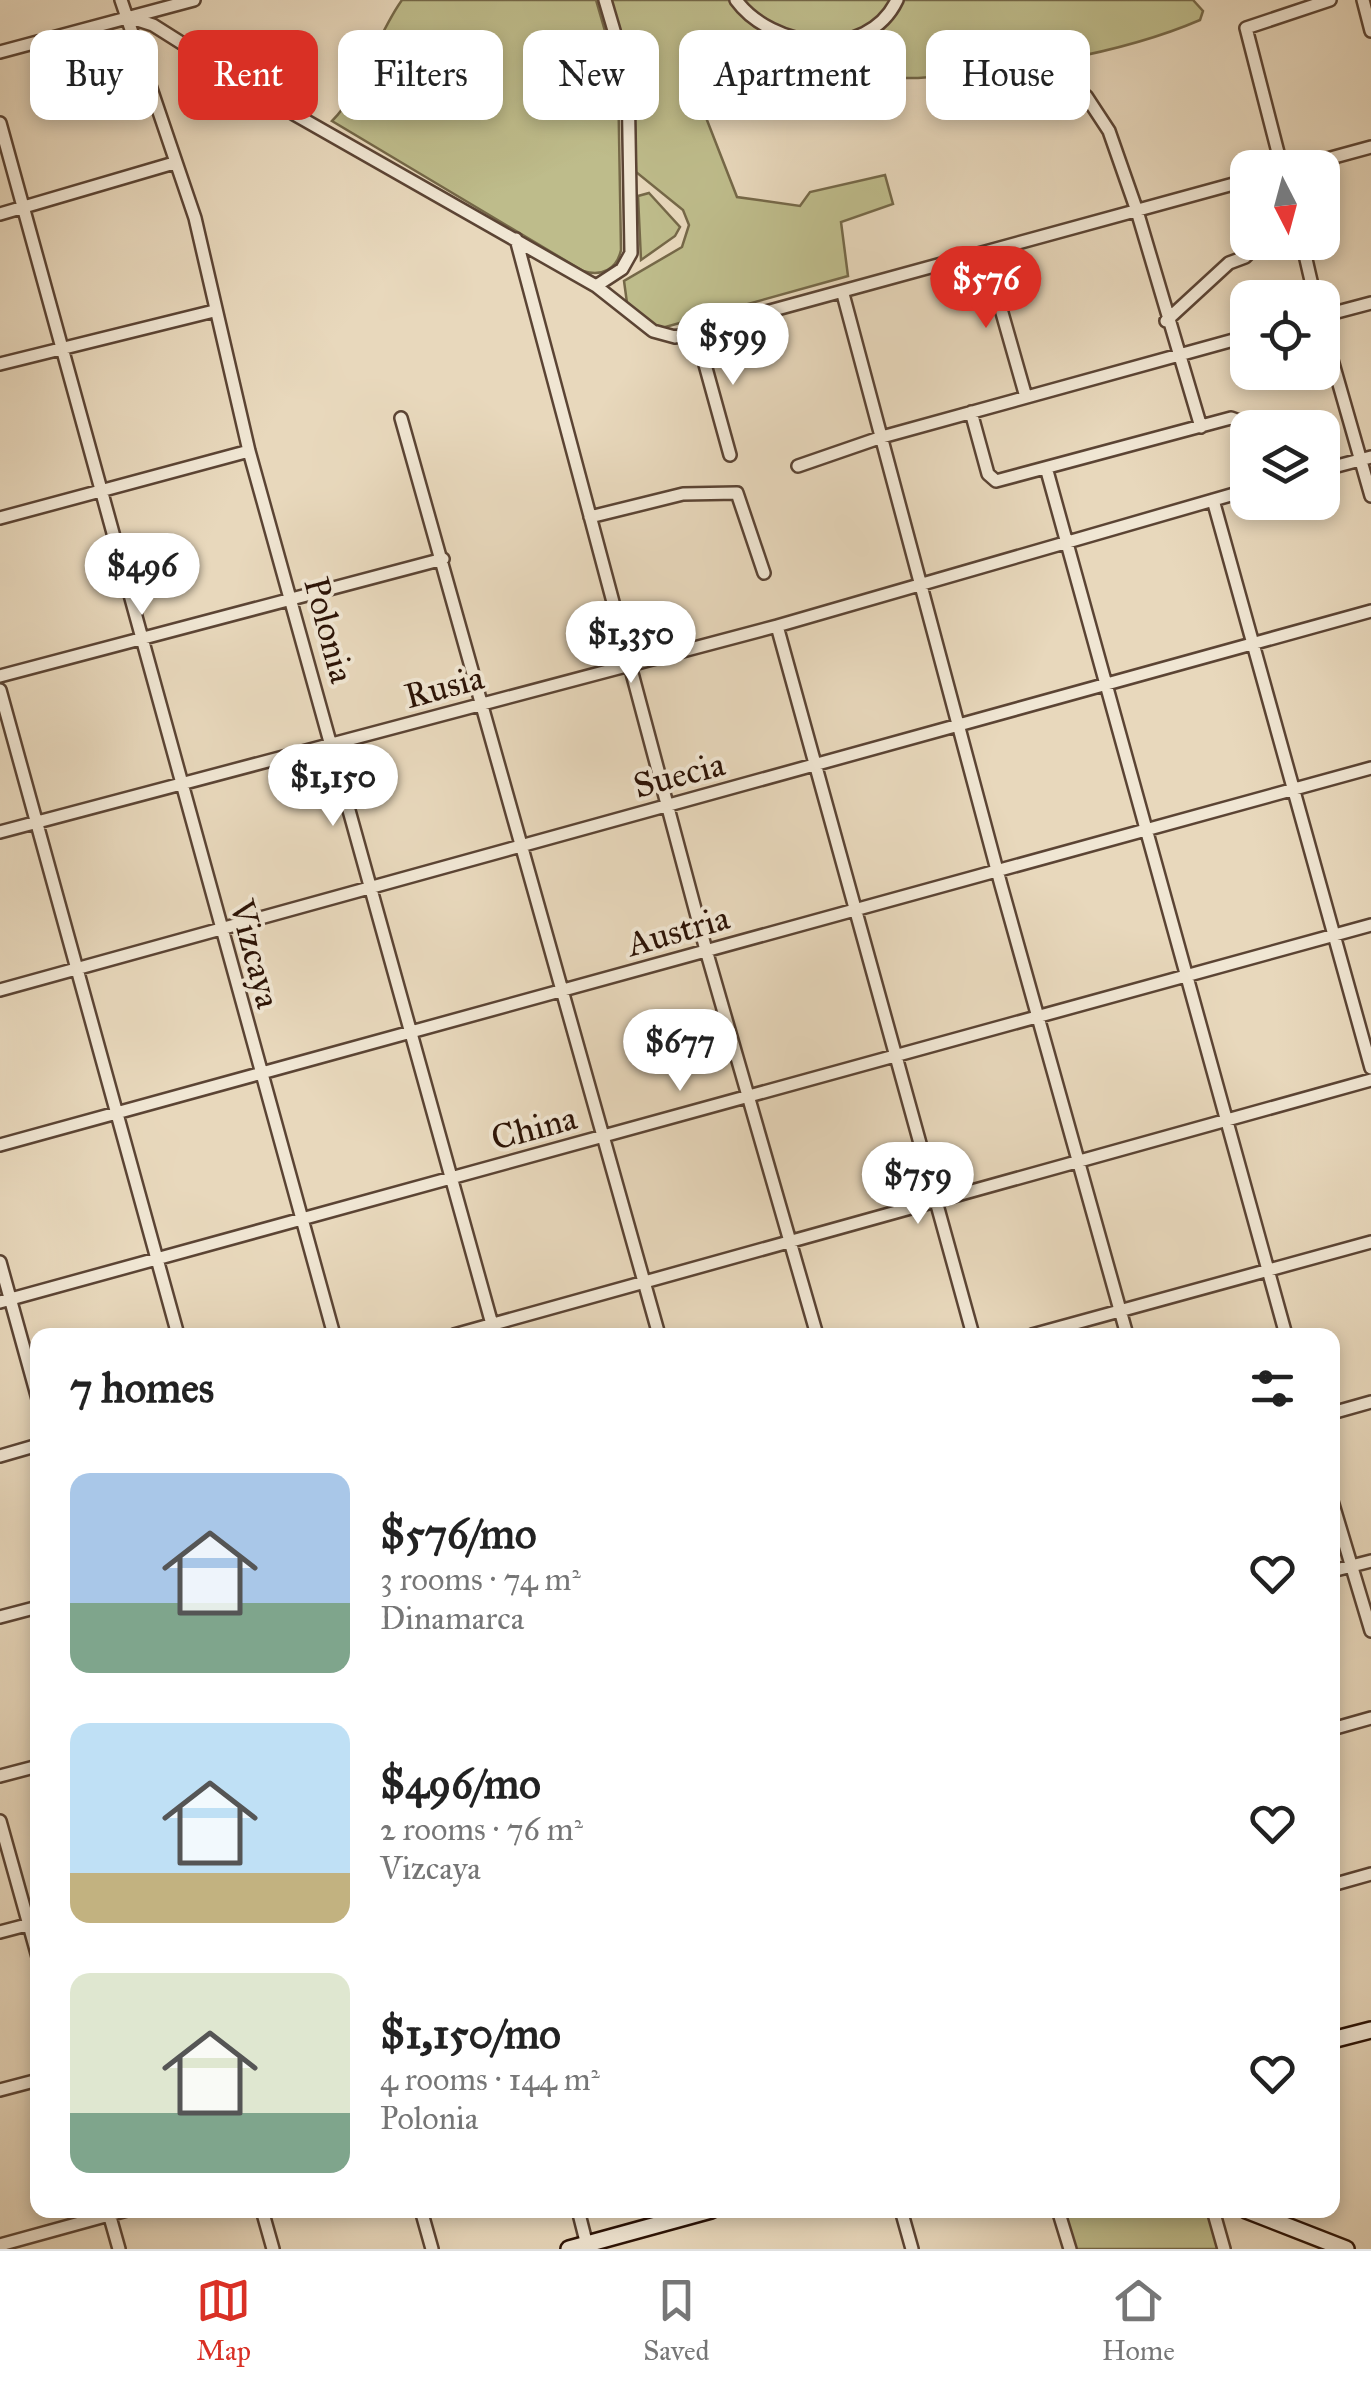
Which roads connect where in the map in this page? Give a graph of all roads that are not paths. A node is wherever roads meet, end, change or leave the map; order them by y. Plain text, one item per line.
1 (121, 0) edge
2 (194, 0) edge
3 (605, 0) edge
4 (736, 0) edge
5 (897, 0) edge
6 (1330, 0) edge
7 (1363, 0) edge
8 (124, 16) junction
9 (1371, 31) edge
10 (0, 52) edge
11 (1090, 102) edge
12 (0, 122) edge
13 (1371, 146) edge
14 (1277, 150) edge
15 (1340, 155) edge
16 (174, 163) junction
17 (1230, 185) edge
18 (25, 207) junction
19 (1137, 211) junction
20 (0, 214) edge
21 (516, 239) junction
22 (985, 253) junction
23 (1240, 260) edge
24 (596, 286) junction
25 (843, 294) junction
26 (1371, 303) edge
27 (214, 311) junction
28 (1340, 311) edge
29 (1166, 321) junction
30 (696, 332) junction
31 (1230, 341) edge
32 (60, 347) junction
33 (1177, 355) junction
34 (0, 364) edge
35 (1340, 379) edge
36 (1026, 396) junction
37 (971, 412) junction
38 (402, 418) dead end
39 (1230, 418) edge
40 (1201, 427) junction
41 (882, 436) junction
42 (249, 451) junction
43 (730, 455) dead end
44 (1366, 459) edge
45 (798, 466) dead end
46 (1340, 466) edge
47 (1046, 471) junction
48 (101, 491) junction
49 (1230, 495) edge
50 (1371, 496) edge
51 (1214, 500) junction
52 (590, 517) junction
53 (0, 518) edge
54 (1067, 542) junction
55 (442, 559) junction
56 (764, 573) dead end
57 (922, 581) junction
58 (294, 600) junction
59 (1371, 611) edge
60 (777, 626) junction
61 (142, 640) junction
62 (1254, 644) junction
63 (629, 666) junction
64 (0, 676) edge
65 (1107, 685) junction
66 (0, 690) edge
67 (483, 705) junction
68 (960, 725) junction
69 (331, 746) junction
70 (816, 766) junction
71 (1371, 768) edge
72 (180, 784) junction
73 (1294, 789) junction
74 (669, 806) junction
75 (33, 823) junction
76 (1146, 830) junction
77 (0, 832) edge
78 (522, 845) junction
79 (998, 870) junction
80 (372, 889) junction
81 (855, 910) junction
82 (1371, 925) edge
83 (220, 931) junction
84 (1334, 935) junction
85 (706, 950) junction
86 (76, 968) junction
87 (1186, 976) junction
88 (0, 990) edge
89 (563, 992) junction
90 (1039, 1016) junction
91 (412, 1033) junction
92 (895, 1056) junction
93 (1371, 1068) edge
94 (259, 1074) junction
95 (1371, 1080) edge
96 (748, 1096) junction
97 (115, 1114) junction
98 (1228, 1120) junction
99 (605, 1137) junction
100 (0, 1145) edge
101 (1079, 1161) junction
102 (452, 1178) junction
103 (936, 1201) junction
104 (298, 1220) junction
105 (791, 1242) junction
106 (1371, 1242) edge
107 (156, 1260) junction
108 (0, 1262) edge
109 (1268, 1270) junction
110 (644, 1282) junction
111 (5, 1300) edge
112 (1121, 1312) junction
113 (176, 1328) edge
114 (332, 1328) edge
115 (493, 1328) edge
116 (500, 1328) edge
117 (656, 1328) edge
118 (815, 1328) edge
119 (971, 1328) edge
120 (1059, 1328) edge
121 (1125, 1328) edge
122 (1284, 1328) edge
123 (30, 1375) edge
124 (1371, 1402) edge
125 (1340, 1411) edge
126 (30, 1448) edge
127 (0, 1456) edge
128 (1340, 1530) edge
129 (1371, 1560) edge
130 (1350, 1566) junction
131 (1340, 1569) edge
132 (30, 1608) edge
133 (0, 1617) edge
134 (1371, 1631) edge
135 (1371, 1718) edge
136 (1340, 1727) edge
137 (30, 1768) edge
138 (0, 1776) edge
139 (0, 1821) edge
140 (1371, 1874) edge
141 (1340, 1882) edge
142 (30, 1914) edge
143 (30, 1924) edge
144 (0, 1932) edge
145 (1371, 2030) edge
146 (1340, 2038) edge
147 (30, 2082) edge
148 (0, 2090) edge
149 (89, 2218) edge
150 (111, 2218) edge
151 (264, 2218) edge
152 (423, 2218) edge
153 (580, 2218) edge
154 (683, 2218) edge
155 (903, 2218) edge
156 (1060, 2218) edge
157 (1215, 2218) edge
158 (1267, 2218) edge
159 (0, 2245) edge
160 (588, 2246) edge
161 (119, 2249) edge
162 (273, 2249) edge
163 (432, 2249) edge
164 (569, 2249) edge
165 (912, 2249) edge
166 (1070, 2249) edge
167 (1224, 2249) edge
168 (1346, 2249) edge

1 - 8 street, Polonia
2 - 8 street
3 - 24 street
4 - 5 street
6 - 14 street
7 - 9 street
8 - 10 street
8 - 16 street, Polonia
8 - 21 street
11 - 19 street
12 - 18 street, Vizcaya
13 - 15 street
16 - 18 street
16 - 27 street, Polonia
17 - 19 street
18 - 20 street
18 - 32 street, Vizcaya
19 - 22 street
19 - 29 street
21 - 24 street
21 - 52 street
22 - 25 street
22 - 36 street
23 - 29 street
24 - 30 street
25 - 30 street
25 - 41 street
26 - 28 street
27 - 32 street
27 - 42 street, Polonia
29 - 33 street
30 - 43 street
31 - 33 street
32 - 34 street
32 - 48 street, Vizcaya
33 - 36 street
33 - 40 street
35 - 44 street
36 - 37 street
37 - 41 street
37 - 47 street
38 - 55 street
39 - 40 street
40 - 47 street
41 - 45 street
41 - 57 street
42 - 48 street
42 - 58 street, Polonia
44 - 46 street
44 - 50 street
47 - 54 street
48 - 53 street
48 - 61 street, Vizcaya
49 - 51 street, Rusia
51 - 54 street, Rusia
51 - 62 street
52 - 56 street
52 - 63 street
54 - 57 street, Rusia
54 - 65 street
55 - 58 street
55 - 67 street
57 - 60 street, Rusia
57 - 68 street
58 - 61 street
58 - 69 street, Polonia
59 - 62 street, Suecia
60 - 63 street, Rusia
60 - 70 street
61 - 64 street
61 - 72 street, Vizcaya
62 - 65 street, Suecia
62 - 73 street
63 - 67 street, Rusia
63 - 74 street
65 - 68 street, Suecia
65 - 76 street
66 - 75 street
67 - 69 street, Rusia
67 - 78 street
68 - 70 street, Suecia
68 - 79 street
69 - 72 street, Rusia
69 - 80 street, Polonia
70 - 74 street, Suecia
70 - 81 street
71 - 73 street, Austria
72 - 75 street, Rusia
72 - 83 street, Vizcaya
73 - 76 street, Austria
73 - 84 street
74 - 78 street, Suecia
74 - 85 street
75 - 77 street, Rusia
75 - 86 street
76 - 79 street, Austria
76 - 87 street
78 - 80 street, Suecia
78 - 89 street
79 - 81 street, Austria
79 - 90 street
80 - 83 street, Suecia
80 - 91 street, Polonia
81 - 85 street, Austria
81 - 92 street
82 - 84 street, China
83 - 86 street, Suecia
83 - 94 street, Vizcaya
84 - 87 street, China
84 - 93 street
85 - 89 street, Austria
85 - 96 street
86 - 88 street, Suecia
86 - 97 street
87 - 90 street, China
87 - 98 street
89 - 91 street, Austria
89 - 99 street
90 - 92 street, China
90 - 101 street
91 - 94 street, Austria
91 - 102 street, Polonia
92 - 96 street, China
92 - 103 street
94 - 97 street, Austria
94 - 104 street, Vizcaya
95 - 98 street
96 - 99 street, China
96 - 105 street
97 - 100 street, Austria
97 - 107 street
98 - 101 street
98 - 109 street
99 - 102 street, China
99 - 110 street
101 - 103 street
101 - 112 street
102 - 104 street, China
102 - 115 street, Polonia
103 - 105 street
103 - 119 street
104 - 107 street, China
104 - 114 street, Vizcaya
105 - 110 street
105 - 118 street
106 - 109 street
107 - 111 street, China
107 - 113 street
108 - 111 street
109 - 112 street
109 - 122 street
110 - 116 street
110 - 117 street
111 - 123 street
112 - 120 street
112 - 121 street
124 - 125 street
126 - 127 street
128 - 130 street
129 - 130 street
130 - 131 street
130 - 134 street
132 - 133 street
135 - 136 street
137 - 138 street
139 - 142 street
140 - 141 street
143 - 144 street
145 - 146 street
147 - 148 street
149 - 159 street
150 - 161 street
151 - 162 street
152 - 163 street
153 - 160 street
154 - 160 street
155 - 165 street
156 - 166 street
157 - 167 street
158 - 168 street
160 - 164 street

